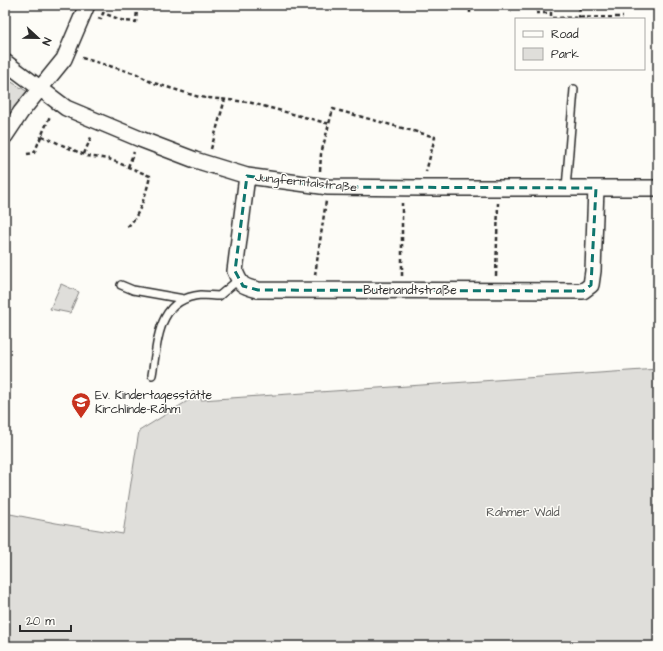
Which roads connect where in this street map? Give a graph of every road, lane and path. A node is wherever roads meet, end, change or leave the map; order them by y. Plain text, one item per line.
1 (446, 5) edge
2 (551, 5) edge
3 (580, 5) edge
4 (470, 6) edge
5 (513, 6) edge
6 (86, 9) edge
7 (148, 10) dead end
8 (470, 13) dead end
9 (513, 13) dead end
10 (551, 13) junction
11 (579, 18) edge
12 (623, 18) dead end
13 (66, 54) junction
14 (5, 62) edge
15 (41, 88) junction
16 (574, 90) dead end
17 (225, 99) junction
18 (57, 101) junction
19 (98, 121) junction
20 (330, 124) junction
21 (5, 136) edge
22 (42, 136) junction
23 (27, 154) dead end
24 (84, 154) junction
25 (131, 159) dead end
26 (207, 164) junction
27 (128, 167) junction
28 (247, 176) junction
29 (324, 186) junction
30 (402, 188) junction
31 (421, 188) junction
32 (498, 188) junction
33 (566, 188) junction
34 (596, 188) junction
35 (658, 188) edge
36 (127, 227) dead end
37 (238, 280) junction
38 (121, 285) dead end
39 (313, 290) junction
40 (402, 290) junction
41 (496, 291) junction
42 (184, 299) junction
43 (152, 375) dead end

1 - 4 path
2 - 10 path
3 - 11 path
4 - 5 path
4 - 8 path
5 - 9 path
5 - 10 path
6 - 7 path
6 - 13 street
10 - 11 path
11 - 12 path
13 - 15 street
13 - 17 path
14 - 15 street, Jungferntalstraße
15 - 18 street, Jungferntalstraße
15 - 21 street
16 - 33 lane
17 - 20 path
17 - 26 path
18 - 19 street, Jungferntalstraße
18 - 22 path
19 - 24 path
19 - 26 street, Jungferntalstraße
20 - 29 path
20 - 31 path
22 - 23 path
22 - 24 path
24 - 27 path
25 - 27 path
26 - 28 street, Jungferntalstraße
27 - 36 path
28 - 29 street, Jungferntalstraße
28 - 37 street
29 - 30 street, Jungferntalstraße
29 - 39 path
30 - 31 street, Jungferntalstraße
30 - 40 path
31 - 32 street, Jungferntalstraße
32 - 33 street, Jungferntalstraße
32 - 41 path
33 - 34 street, Jungferntalstraße
34 - 35 street, Jungferntalstraße
34 - 41 street, Butenandtstraße
37 - 39 street, Butenandtstraße
37 - 42 lane
38 - 42 lane
39 - 40 street, Butenandtstraße
40 - 41 street, Butenandtstraße
42 - 43 lane

